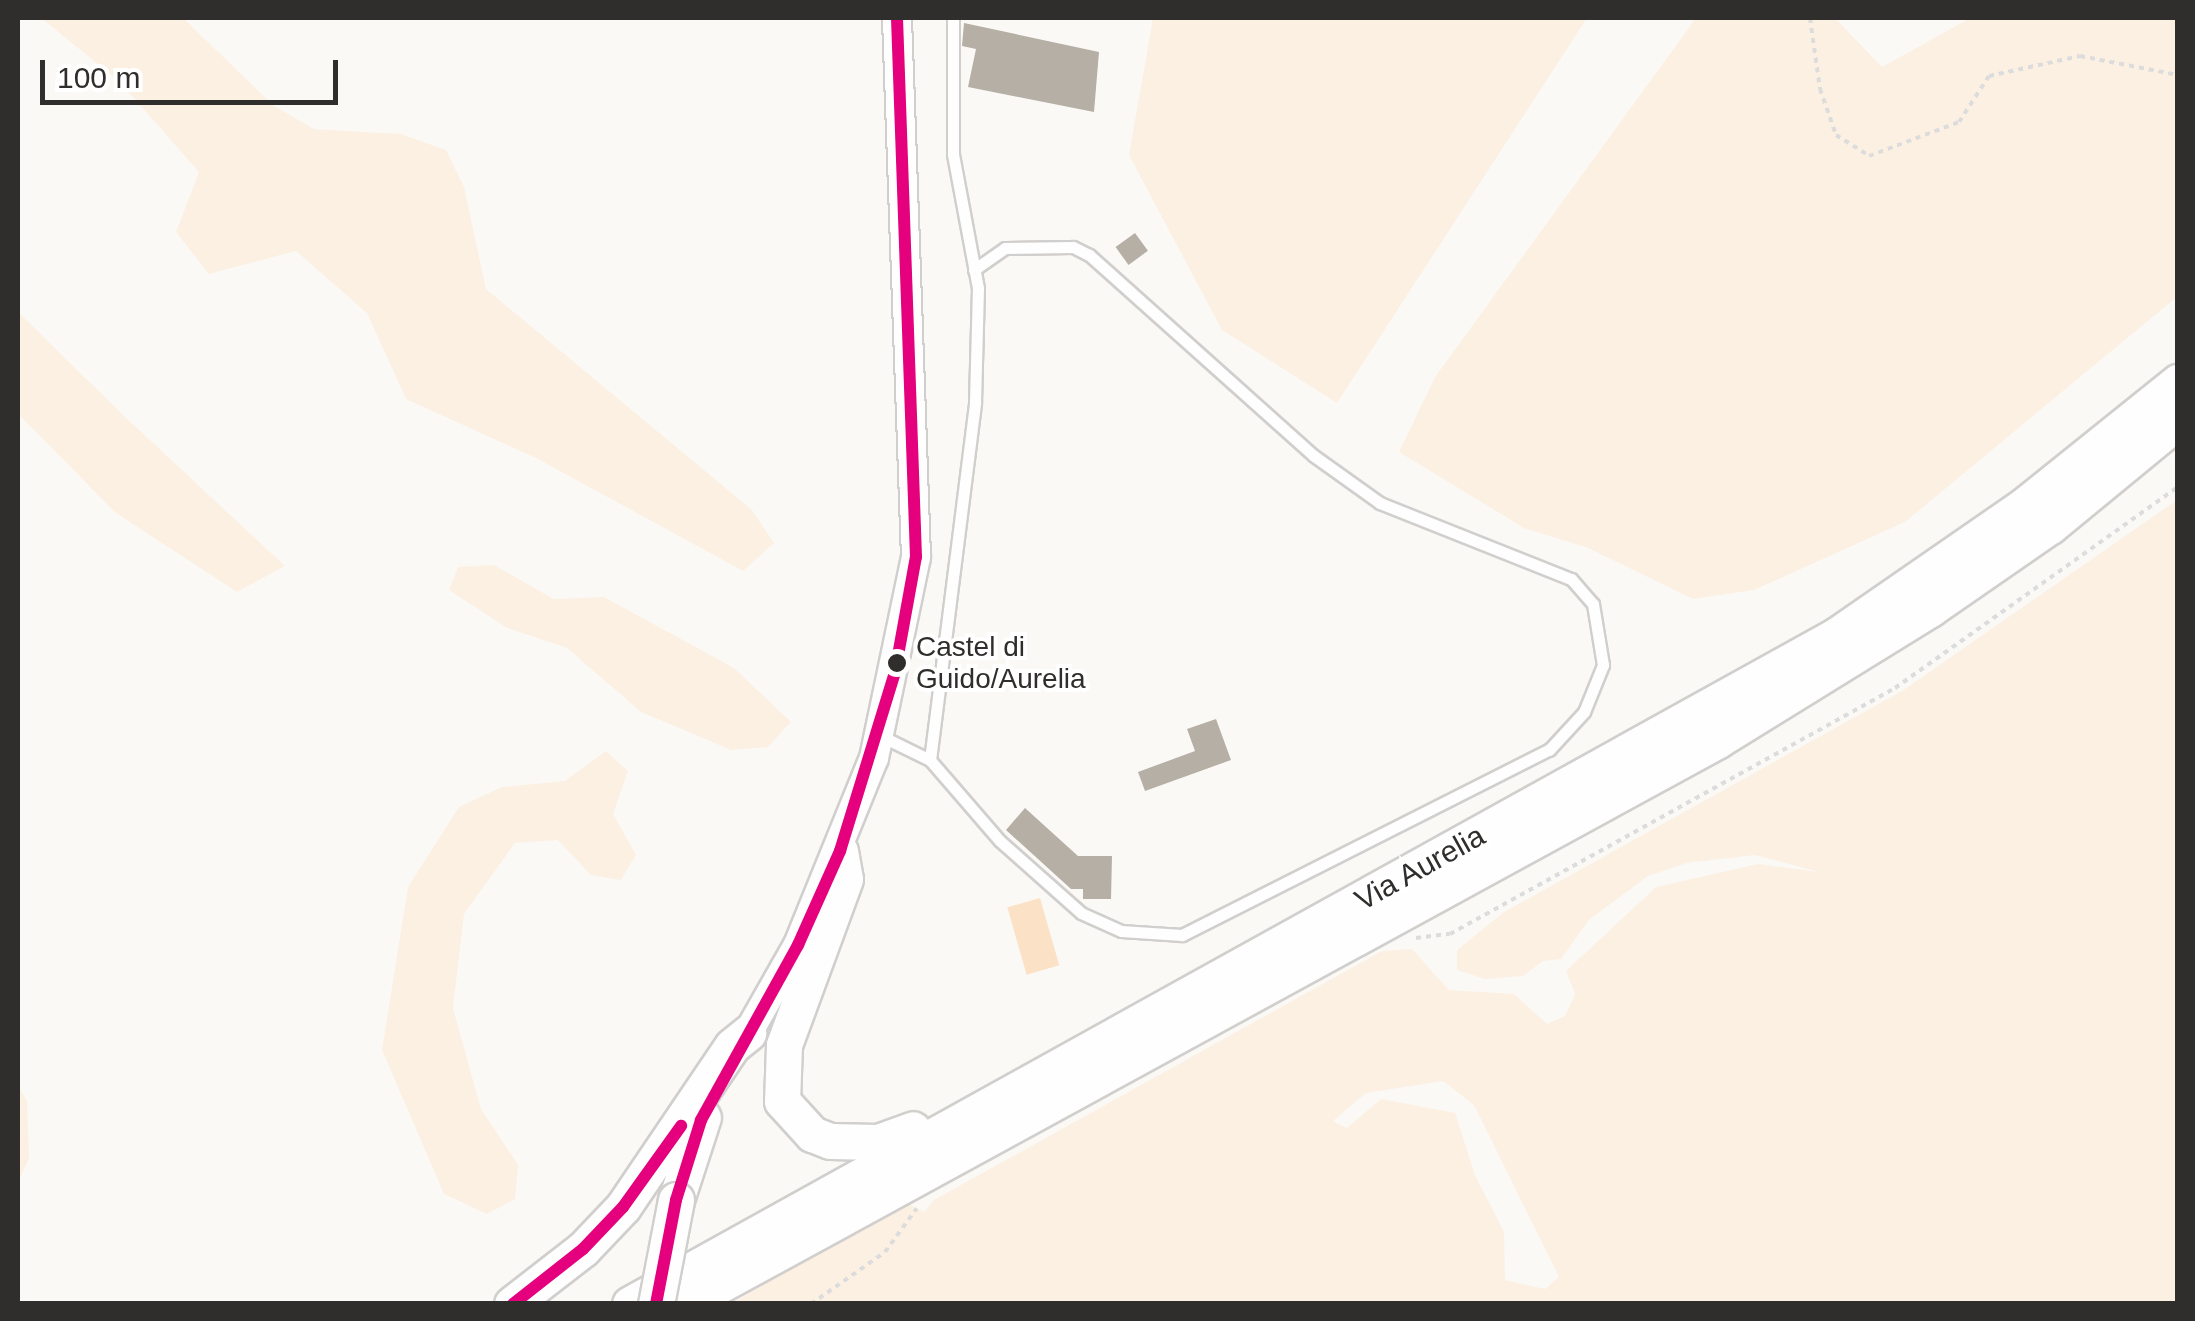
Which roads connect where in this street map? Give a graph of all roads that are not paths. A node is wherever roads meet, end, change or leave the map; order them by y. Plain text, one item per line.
1 (897, 18) edge
2 (952, 18) edge
3 (974, 270) junction
4 (2178, 382) edge
5 (2178, 420) edge
6 (879, 735) junction
7 (930, 760) junction
8 (840, 851) junction
9 (1326, 919) junction
10 (748, 1033) junction
11 (512, 1304) edge
12 (630, 1304) edge
13 (656, 1304) edge
14 (686, 1304) edge

1 - 6 street
2 - 3 lane
3 - 7 lane
3 - 7 lane
4 - 9 highway, Via Aurelia
5 - 14 highway, Via Aurelia
6 - 7 lane
6 - 8 street
8 - 9 highway
8 - 10 street
9 - 12 highway, Via Aurelia
10 - 11 highway
10 - 13 highway, bridge

